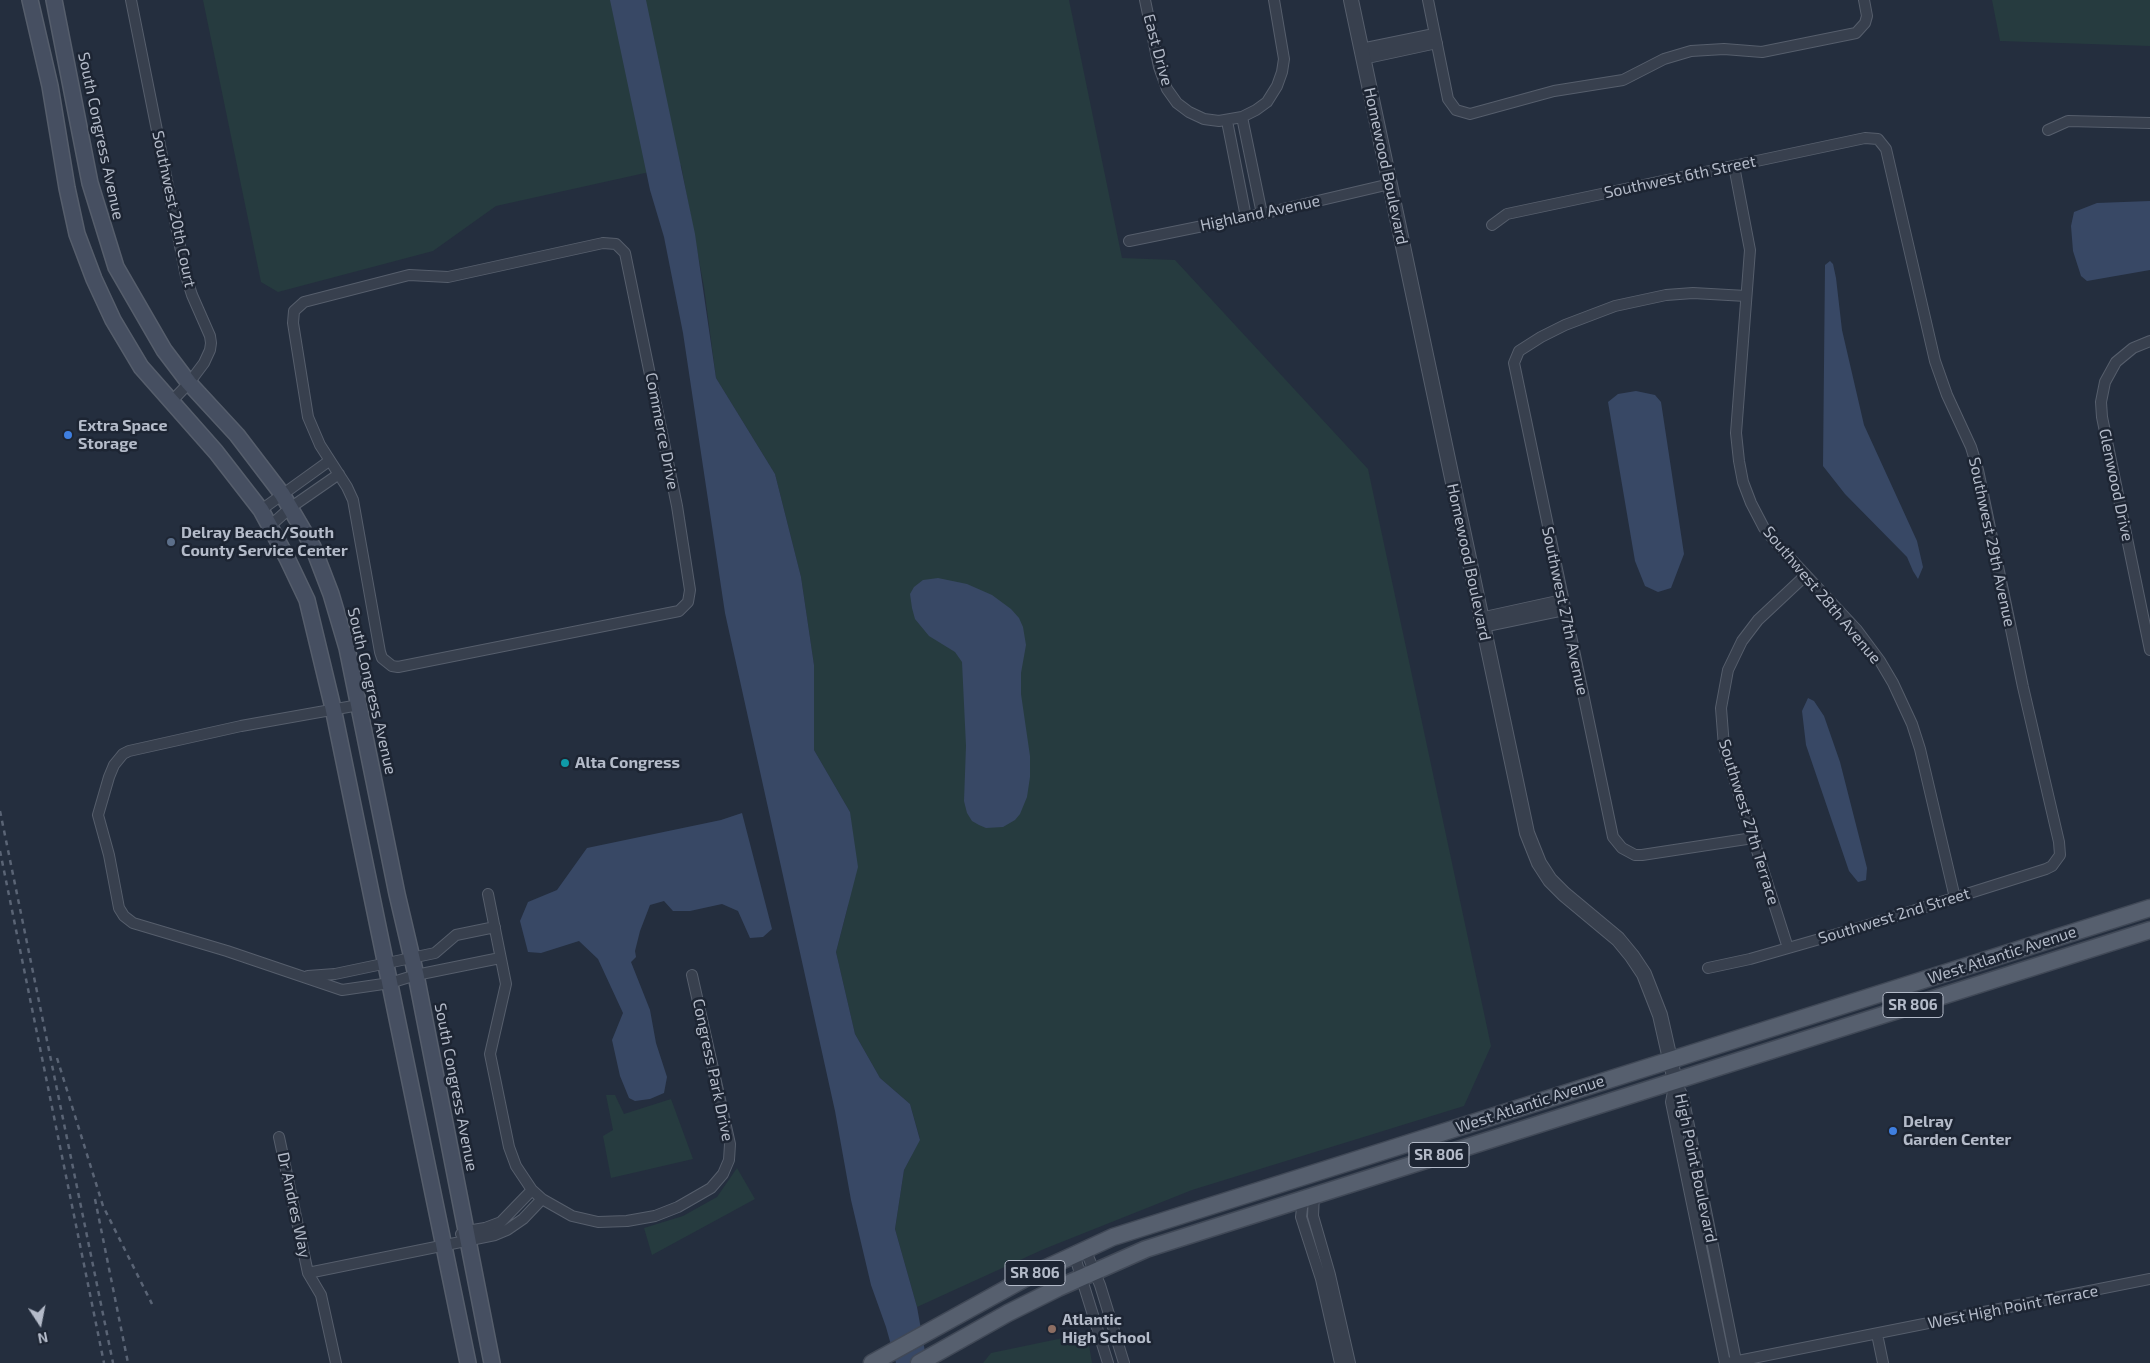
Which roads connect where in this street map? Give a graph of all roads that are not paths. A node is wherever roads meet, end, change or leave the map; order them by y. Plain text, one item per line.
1 (30, 0) edge
2 (54, 0) edge
3 (131, 0) edge
4 (1145, 0) edge
5 (1274, 0) edge
6 (1351, 0) edge
7 (1428, 0) edge
8 (1864, 0) edge
9 (1435, 39) junction
10 (1362, 54) junction
11 (71, 81) junction
12 (50, 86) junction
13 (1234, 119) junction
14 (2150, 123) edge
15 (2048, 130) dead end
16 (1872, 138) joint
17 (1734, 166) junction
18 (1390, 184) junction
19 (1262, 214) junction
20 (1246, 217) junction
21 (1492, 226) dead end
22 (1129, 241) dead end
23 (1746, 296) junction
24 (2150, 341) edge
25 (189, 383) junction
26 (171, 402) junction
27 (329, 461) junction
28 (339, 474) junction
29 (282, 494) junction
30 (290, 508) junction
31 (261, 510) junction
32 (270, 526) junction
33 (1806, 575) junction
34 (2145, 603) edge
35 (1563, 605) junction
36 (1482, 622) junction
37 (2150, 650) edge
38 (359, 705) junction
39 (333, 708) junction
40 (1753, 838) junction
41 (2059, 842) joint
42 (488, 894) dead end
43 (1955, 898) junction
44 (2150, 908) edge
45 (495, 927) junction
46 (2150, 930) edge
47 (1788, 948) junction
48 (412, 957) junction
49 (500, 958) junction
50 (386, 963) junction
51 (1708, 968) dead end
52 (1956, 969) junction
53 (416, 975) junction
54 (692, 975) dead end
55 (304, 976) junction
56 (390, 983) junction
57 (1962, 990) junction
58 (1670, 1060) junction
59 (1675, 1081) junction
60 (279, 1137) dead end
61 (1337, 1165) junction
62 (532, 1190) junction
63 (1309, 1197) junction
64 (542, 1200) junction
65 (468, 1236) junction
66 (443, 1245) junction
67 (1080, 1251) junction
68 (308, 1273) junction
69 (1088, 1274) junction
70 (2150, 1279) edge
71 (1877, 1334) junction
72 (878, 1360) edge
73 (1730, 1362) edge
74 (336, 1363) edge
75 (468, 1363) edge
76 (492, 1363) edge
77 (919, 1363) edge
78 (1108, 1363) edge
79 (1124, 1363) edge
80 (1340, 1363) edge
81 (1350, 1363) edge
82 (1883, 1363) edge

1 - 12 main road
2 - 11 main road, South Congress Avenue
3 - 25 street, Southwest 20th Court
4 - 13 street, East Drive
5 - 13 street
6 - 10 street, Homewood Boulevard
7 - 9 street
8 - 9 street
9 - 10 street
10 - 18 street, Homewood Boulevard
11 - 12 street
11 - 25 main road, South Congress Avenue
12 - 26 main road
13 - 19 street
13 - 20 street
14 - 15 street
16 - 17 street, Southwest 6th Street
16 - 41 street, Southwest 29th Avenue
17 - 21 street, Southwest 6th Street
17 - 23 street, Southwest 28th Avenue
18 - 19 street, Highland Avenue
18 - 36 street, Homewood Boulevard
19 - 20 street, Highland Avenue
20 - 22 street, Highland Avenue
23 - 33 street, Southwest 28th Avenue
23 - 35 street, Southwest 27th Avenue
24 - 34 street, Glenwood Drive
25 - 26 street, Southwest 20th Court
25 - 29 main road, South Congress Avenue
26 - 31 main road
27 - 28 street, Commerce Drive
27 - 28 street, Commerce Drive
27 - 29 street
28 - 30 street
29 - 30 main road, South Congress Avenue
29 - 31 street
30 - 32 street
30 - 38 main road, South Congress Avenue
31 - 32 main road
32 - 39 main road
33 - 40 street, Southwest 27th Terrace
33 - 43 street, Southwest 28th Avenue
34 - 37 street, Glenwood Drive
35 - 36 street
35 - 40 street, Southwest 27th Avenue
36 - 58 street, Homewood Boulevard
38 - 39 street
38 - 48 main road, South Congress Avenue
39 - 50 main road
39 - 55 street
40 - 47 street, Southwest 27th Terrace
41 - 43 street, Southwest 2nd Street
42 - 45 street, Congress Park Drive
43 - 47 street, Southwest 2nd Street
44 - 52 main road, West Atlantic Avenue / SR 806
45 - 48 street
45 - 49 street, Congress Park Drive
46 - 57 main road, West Atlantic Avenue / SR 806
47 - 51 street, Southwest 2nd Street
48 - 50 street
48 - 53 main road, South Congress Avenue
49 - 53 street
49 - 62 street, Congress Park Drive
50 - 55 street
50 - 56 main road
52 - 57 main road
52 - 58 main road, West Atlantic Avenue / SR 806
53 - 56 street
53 - 65 main road, South Congress Avenue
54 - 64 street, Congress Park Drive
55 - 56 street
56 - 66 main road
57 - 59 main road, West Atlantic Avenue / SR 806
58 - 59 street, Homewood Boulevard
58 - 61 main road, West Atlantic Avenue / SR 806
59 - 63 main road, West Atlantic Avenue / SR 806
59 - 73 street, High Point Boulevard
60 - 68 street, Dr Andres Way
61 - 63 main road
61 - 67 main road, West Atlantic Avenue / SR 806
62 - 64 street, Congress Park Drive
62 - 65 street
63 - 69 main road, West Atlantic Avenue / SR 806
63 - 80 street
63 - 81 street
64 - 65 street
65 - 66 street
65 - 76 main road, South Congress Avenue
66 - 68 street
66 - 75 main road
67 - 69 street
67 - 72 main road, West Atlantic Avenue / SR 806
68 - 74 street, Dr Andres Way
69 - 77 main road, West Atlantic Avenue / SR 806
69 - 78 street
69 - 79 street
70 - 71 street, West High Point Terrace
71 - 73 street, High Point Boulevard
71 - 82 street

